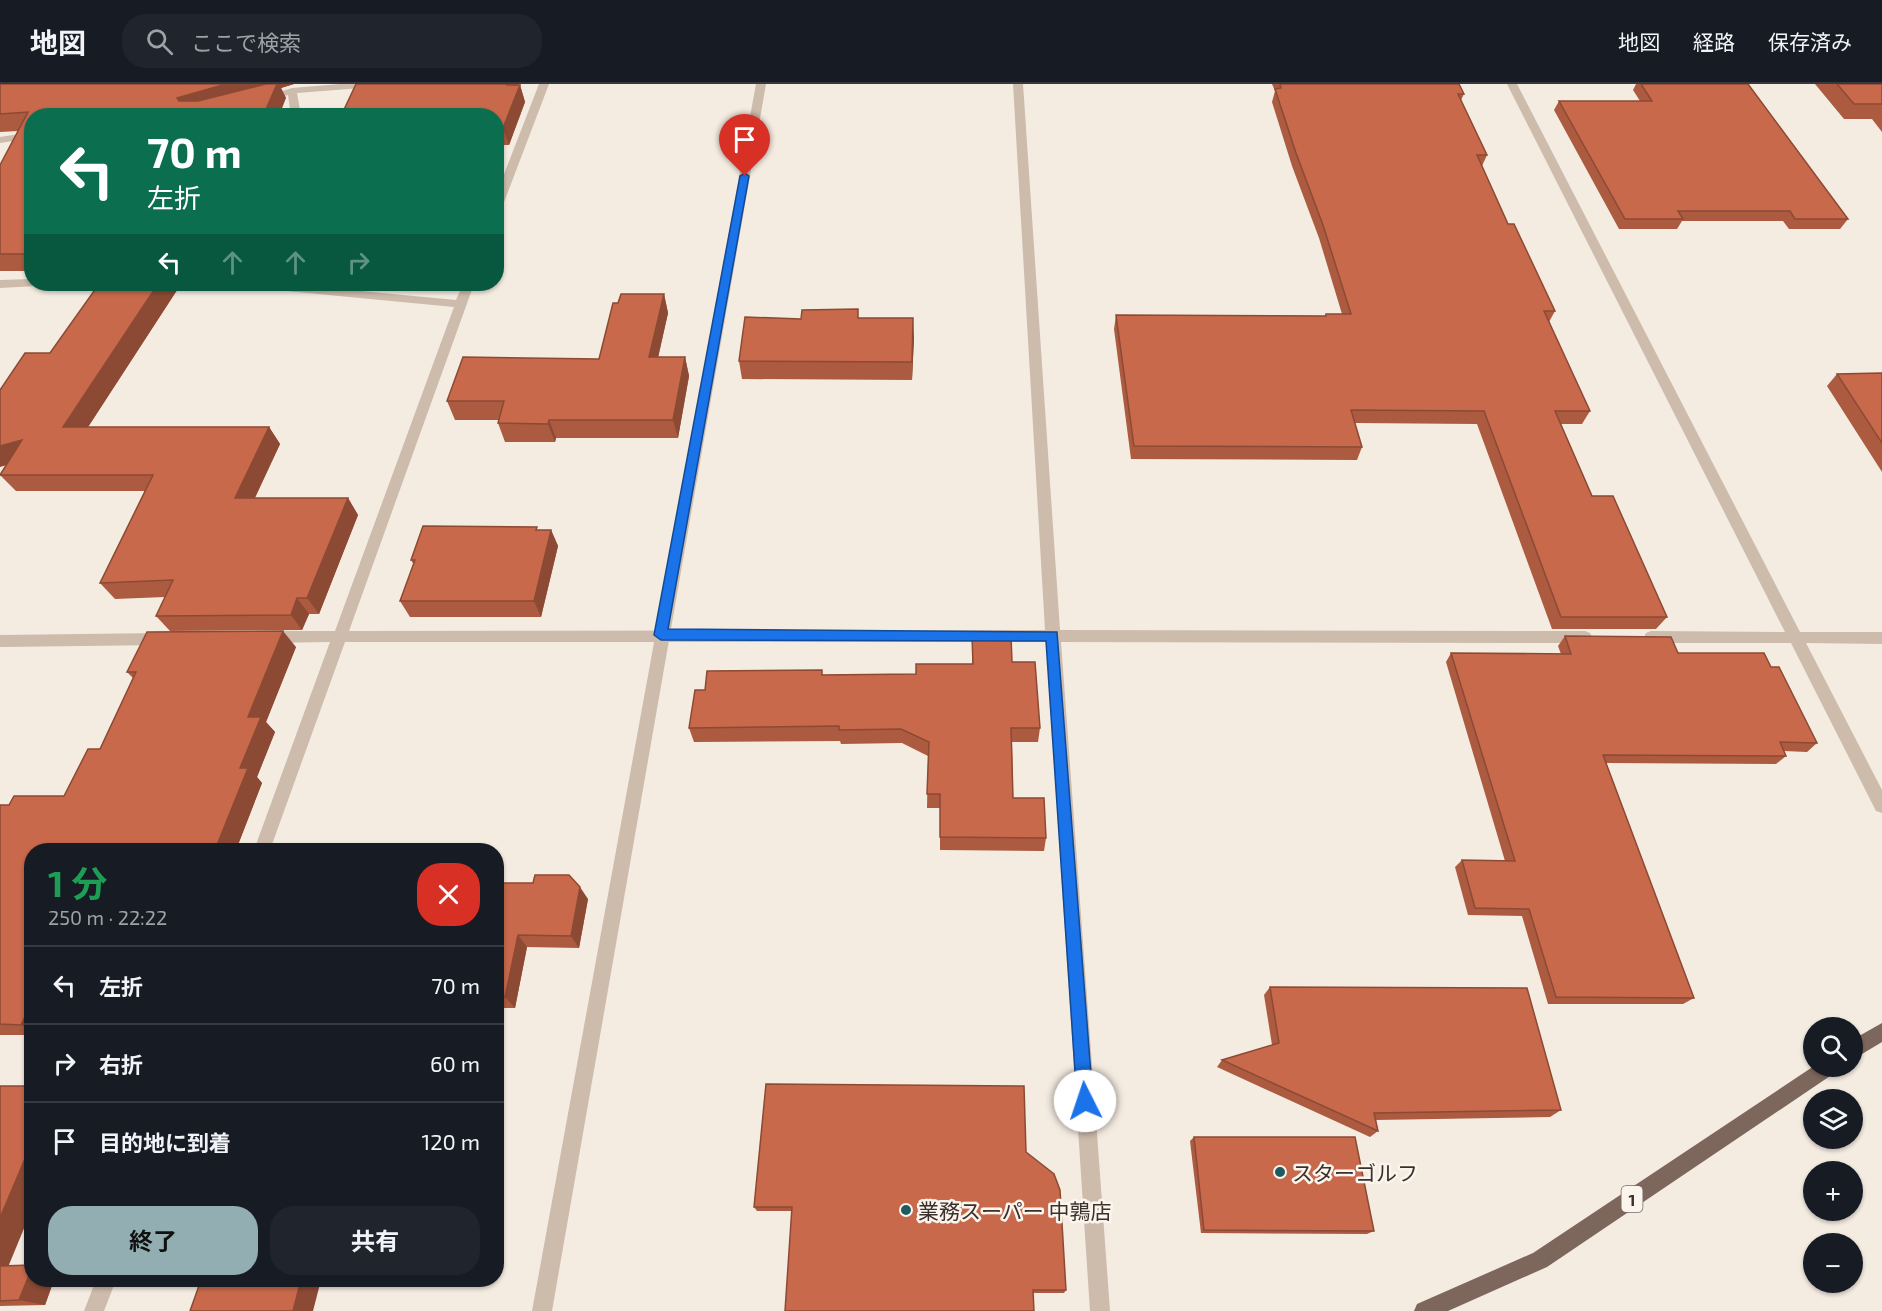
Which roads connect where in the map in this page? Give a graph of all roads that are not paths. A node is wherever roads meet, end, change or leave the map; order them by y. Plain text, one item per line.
1 (374, 84) edge
2 (544, 84) edge
3 (762, 84) edge
4 (1018, 84) edge
5 (1512, 84) edge
6 (292, 91) junction
7 (248, 102) edge
8 (295, 108) edge
9 (24, 136) edge
10 (0, 140) edge
11 (504, 189) edge
12 (24, 283) edge
13 (0, 284) edge
14 (327, 291) edge
15 (466, 291) edge
16 (461, 304) junction
17 (661, 635) junction
18 (340, 636) junction
19 (1053, 636) junction
20 (1596, 637) edge
21 (1631, 637) edge
22 (258, 638) edge
23 (1797, 638) junction
24 (1882, 638) edge
25 (177, 639) edge
26 (0, 641) edge
27 (1882, 806) edge
28 (265, 843) edge
29 (1882, 1032) edge
30 (1863, 1044) edge
31 (1814, 1077) edge
32 (103, 1287) edge
33 (94, 1311) edge
34 (542, 1311) edge
35 (1100, 1311) edge
36 (1424, 1311) edge

1 - 6 street
2 - 11 street
3 - 17 street
4 - 19 street
5 - 23 street
6 - 7 street
6 - 8 street
9 - 10 street
12 - 13 street
14 - 16 street
15 - 16 street
16 - 18 street
17 - 18 street
17 - 19 street
17 - 34 street
18 - 22 street
18 - 28 street
19 - 20 street
19 - 35 street
21 - 23 street
23 - 24 street
23 - 27 street
25 - 26 street
29 - 30 main road
31 - 36 main road, 1
32 - 33 street

